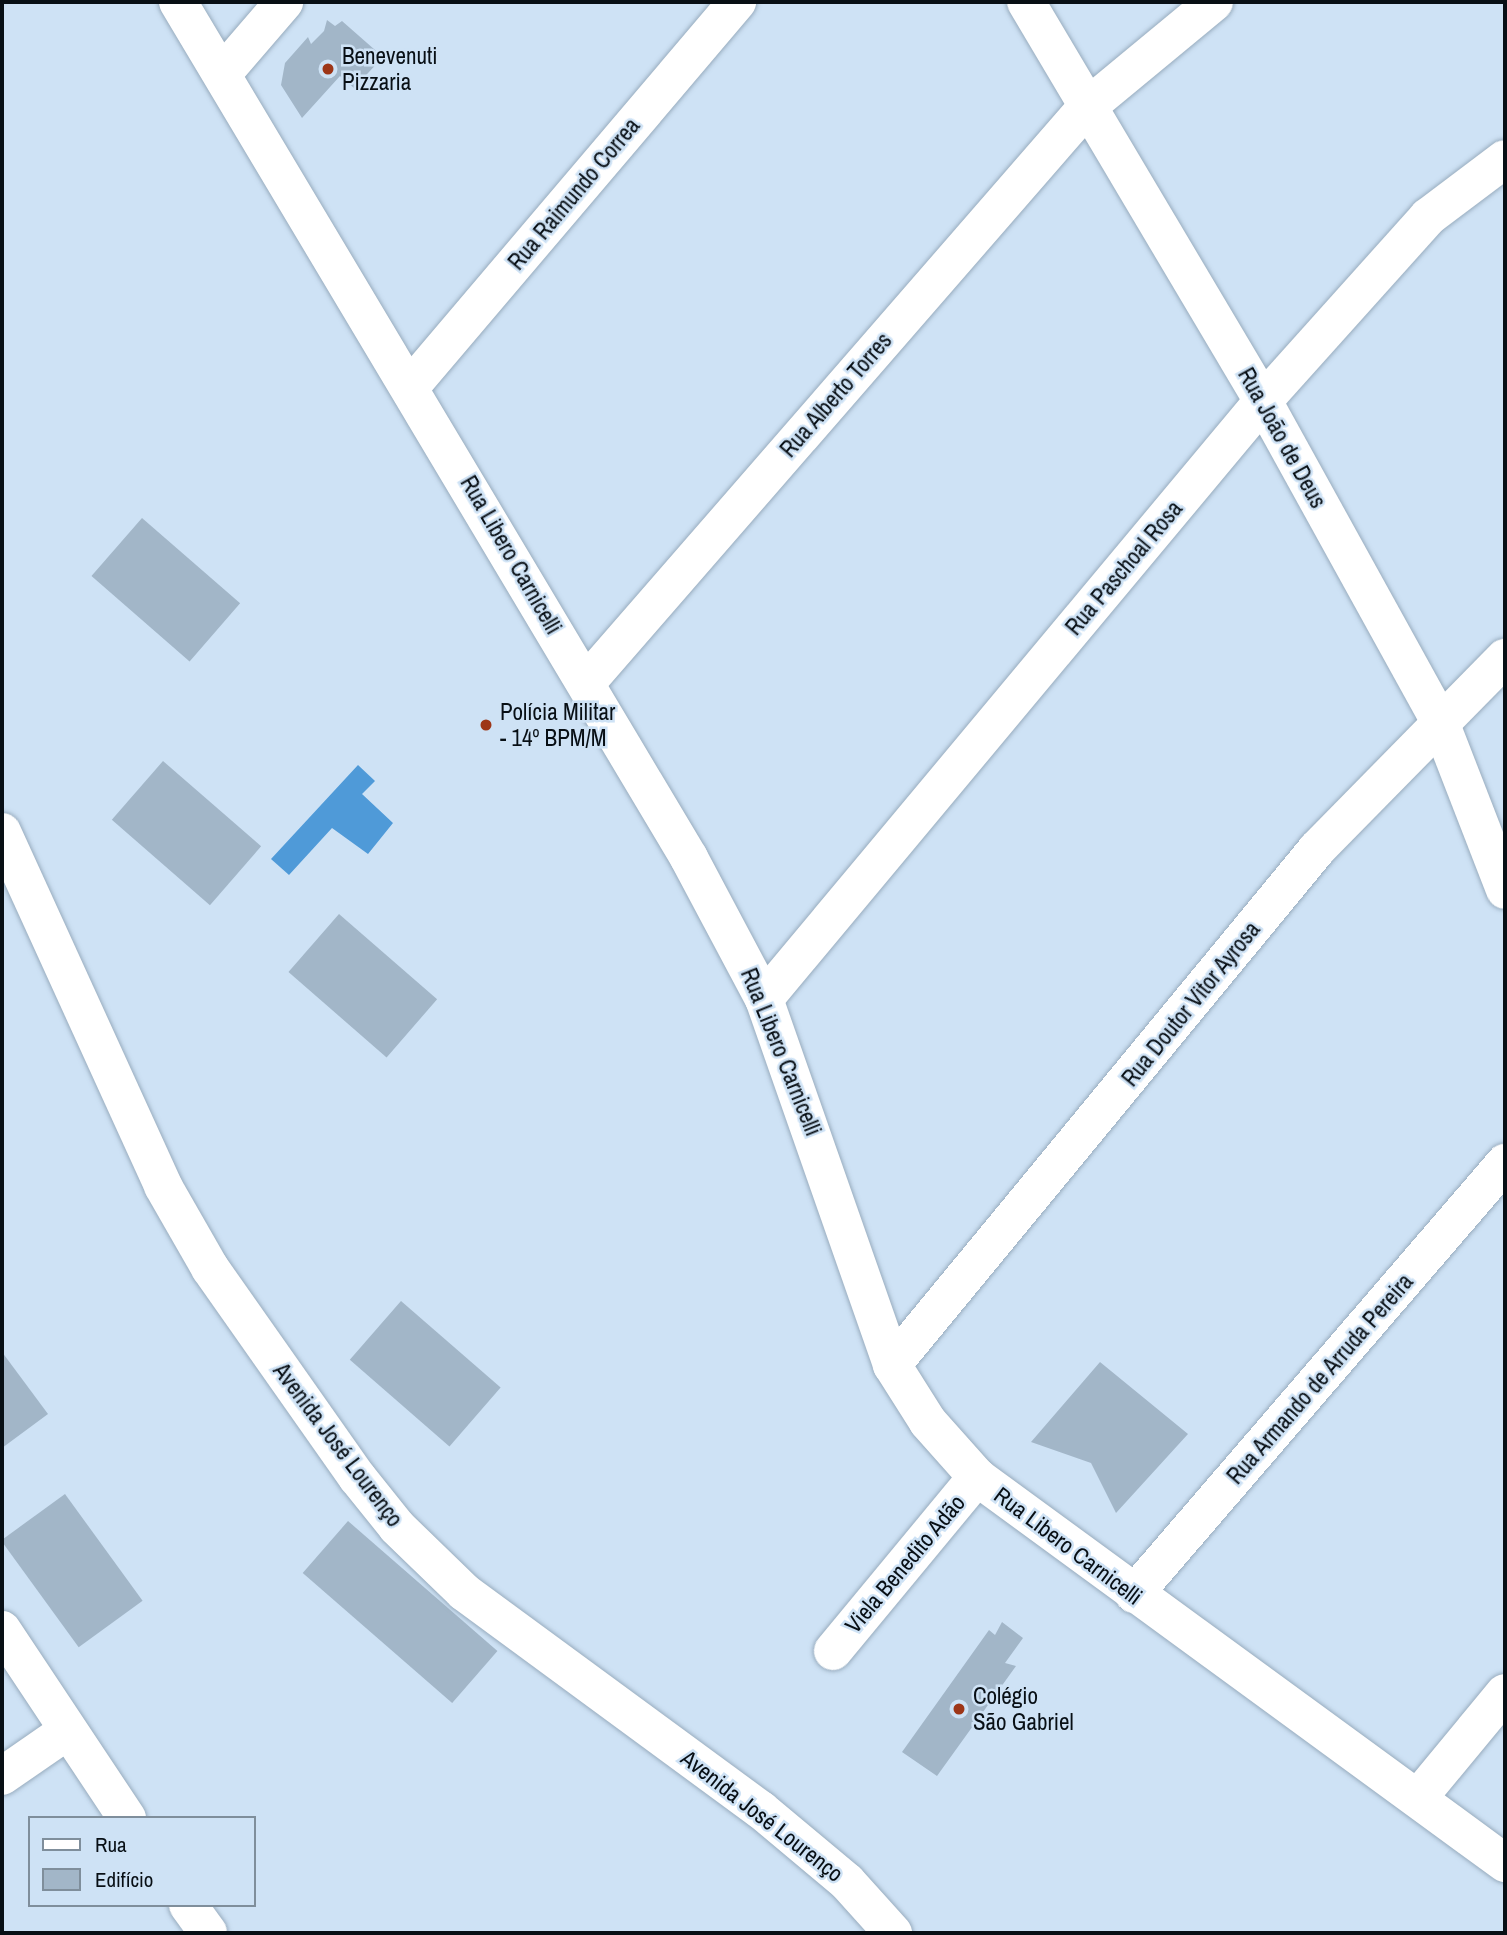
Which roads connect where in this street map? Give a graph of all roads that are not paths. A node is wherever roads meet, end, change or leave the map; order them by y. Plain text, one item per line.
1 (178, 2) edge
2 (284, 2) edge
3 (737, 2) edge
4 (1026, 2) edge
5 (1214, 2) edge
6 (223, 73) junction
7 (1086, 108) junction
8 (1505, 159) edge
9 (411, 386) junction
10 (1264, 401) junction
11 (1505, 658) edge
12 (586, 683) junction
13 (1440, 722) junction
14 (2, 832) edge
15 (1505, 890) edge
16 (764, 999) junction
17 (1505, 1163) edge
18 (892, 1365) junction
19 (977, 1477) junction
20 (1133, 1594) junction
21 (2, 1630) edge
22 (833, 1651) dead end
23 (1505, 1693) edge
24 (67, 1731) junction
25 (2, 1776) edge
26 (1418, 1798) junction
27 (126, 1816) edge
28 (1505, 1863) edge
29 (189, 1907) edge
30 (208, 1933) edge
31 (893, 1933) edge

1 - 6 street, Rua Libero Carnicelli
2 - 6 street
3 - 9 street, Rua Raimundo Correa
4 - 7 street, Rua João de Deus
5 - 7 street, Rua Alberto Torres
6 - 9 street, Rua Libero Carnicelli
7 - 10 street, Rua João de Deus
7 - 12 street, Rua Alberto Torres
8 - 10 street, Rua Paschoal Rosa
9 - 12 street, Rua Libero Carnicelli
10 - 13 street, Rua João de Deus
10 - 16 street, Rua Paschoal Rosa
11 - 13 street, Rua Doutor Vitor Ayrosa
12 - 16 street, Rua Libero Carnicelli
13 - 15 street, Rua João de Deus
13 - 18 street, Rua Doutor Vitor Ayrosa
14 - 31 street, Avenida José Lourenço
16 - 18 street, Rua Libero Carnicelli
17 - 20 street, Rua Armando de Arruda Pereira
18 - 19 street, Rua Libero Carnicelli
19 - 20 street, Rua Libero Carnicelli
19 - 22 street, Viela Benedito Adão
20 - 26 street, Rua Libero Carnicelli
21 - 24 street
23 - 26 street
24 - 25 street
24 - 27 street
26 - 28 street, Rua Libero Carnicelli
29 - 30 street

